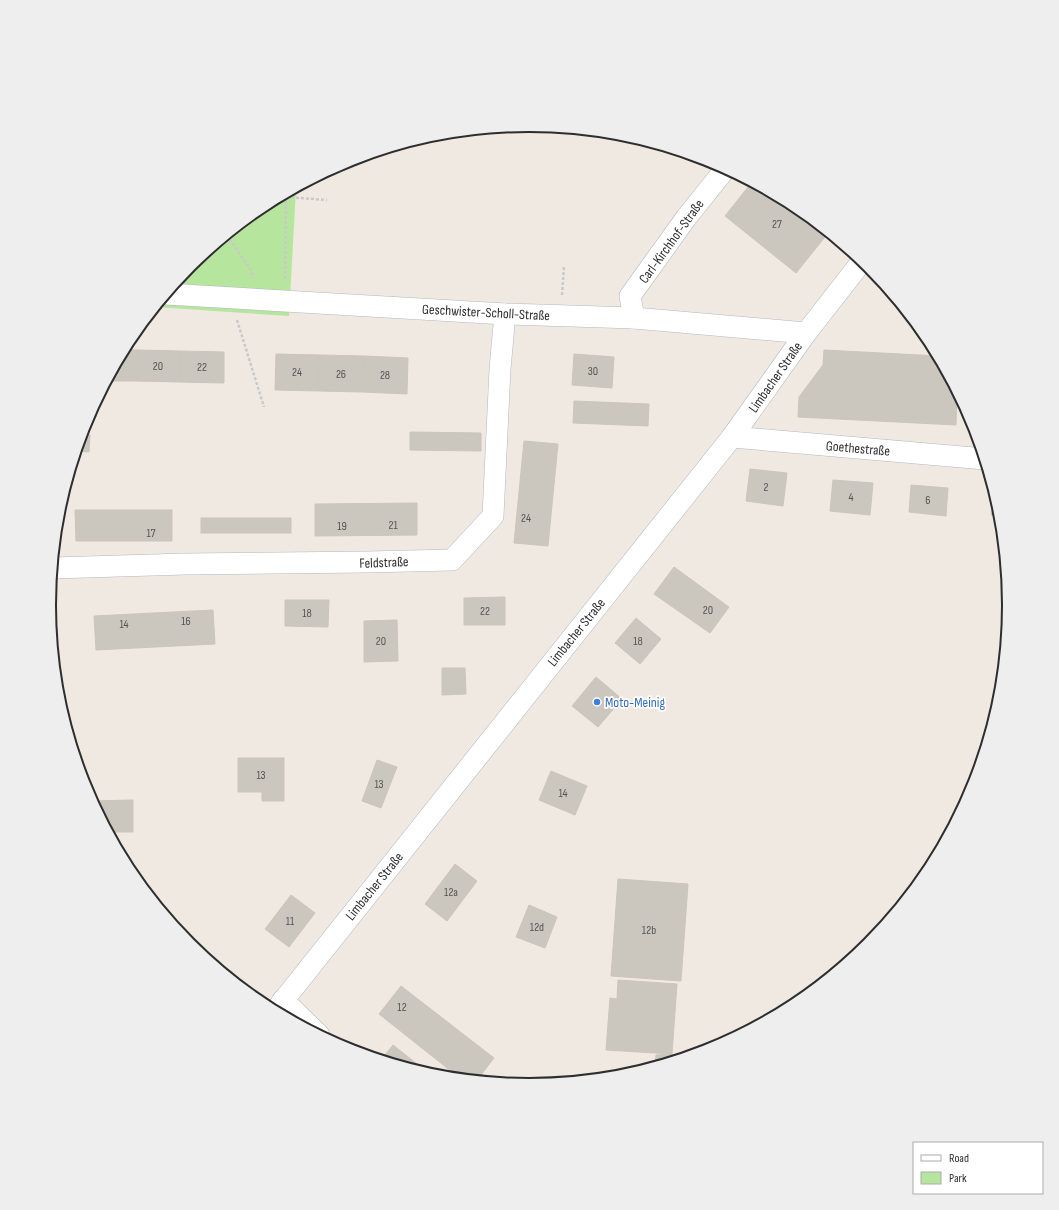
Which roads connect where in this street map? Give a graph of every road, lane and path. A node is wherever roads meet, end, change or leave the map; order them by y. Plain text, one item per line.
1 (722, 173) edge
2 (289, 197) edge
3 (286, 199) edge
4 (328, 200) dead end
5 (229, 239) edge
6 (859, 265) edge
7 (564, 266) dead end
8 (173, 294) edge
9 (230, 298) junction
10 (257, 300) junction
11 (285, 302) junction
12 (505, 314) junction
13 (560, 316) junction
14 (634, 318) junction
15 (806, 333) junction
16 (264, 407) dead end
17 (732, 437) junction
18 (980, 459) edge
19 (58, 568) edge
20 (279, 1006) edge

1 - 14 street, Carl-Kirchhof-Straße
2 - 4 path
3 - 11 path
5 - 10 path
6 - 15 street, Limbacher Straße
7 - 13 path
8 - 9 street, Geschwister-Scholl-Straße
9 - 10 street, Geschwister-Scholl-Straße
9 - 16 path
10 - 11 street, Geschwister-Scholl-Straße
11 - 12 street, Geschwister-Scholl-Straße
12 - 13 street, Geschwister-Scholl-Straße
12 - 19 street, Feldstraße
13 - 14 street, Geschwister-Scholl-Straße
14 - 15 street, Geschwister-Scholl-Straße
15 - 17 street, Limbacher Straße
17 - 18 street, Goethestraße
17 - 20 street, Limbacher Straße

